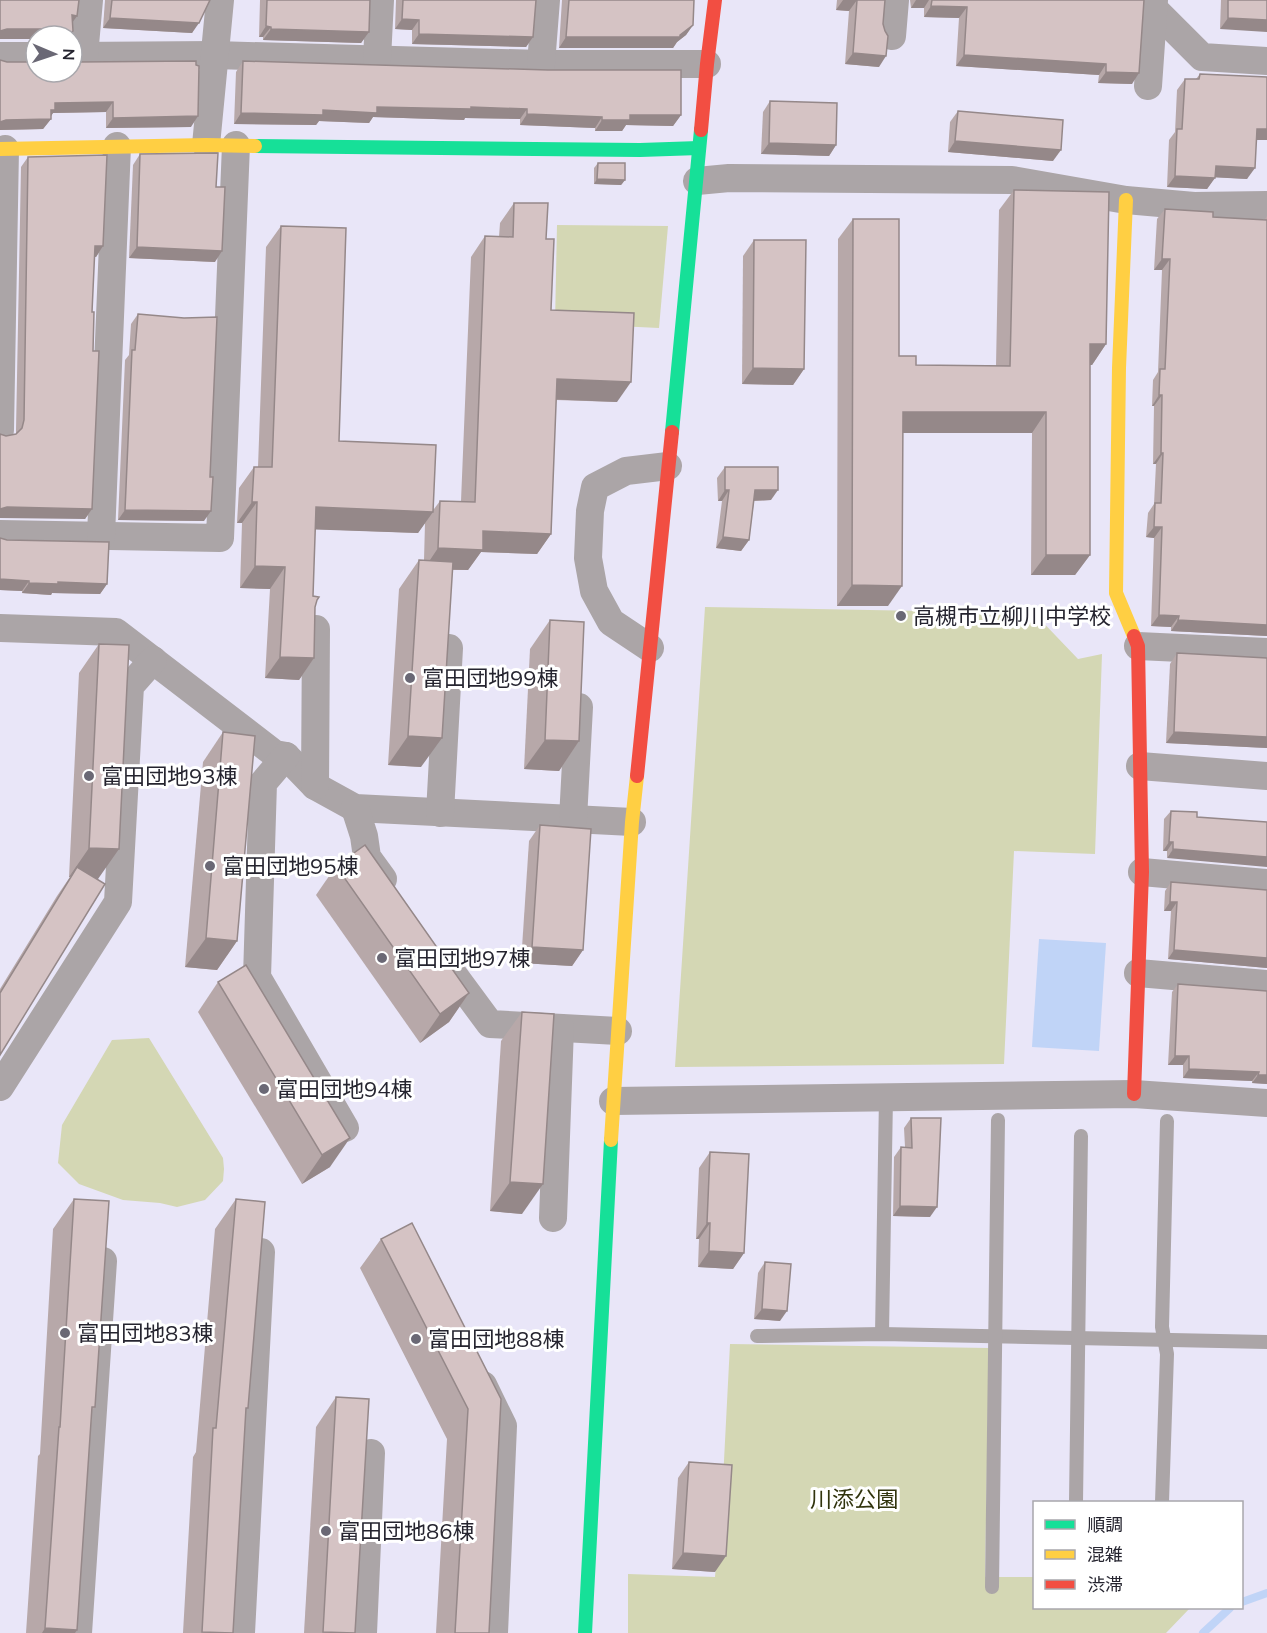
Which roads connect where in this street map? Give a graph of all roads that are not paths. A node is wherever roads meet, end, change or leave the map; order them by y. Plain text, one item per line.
1 (89, 0) edge
2 (220, 0) edge
3 (380, 0) edge
4 (546, 0) edge
5 (715, 0) edge
6 (895, 0) edge
7 (1154, 4) edge
8 (84, 25) edge
9 (892, 36) dead end
10 (215, 55) junction
11 (0, 56) edge
12 (24, 56) edge
13 (84, 56) edge
14 (377, 59) junction
15 (1267, 61) edge
16 (541, 64) junction
17 (707, 64) junction
18 (1148, 86) dead end
19 (206, 144) junction
20 (236, 145) junction
21 (117, 146) junction
22 (699, 148) junction
23 (3, 149) edge
24 (697, 181) junction
25 (1126, 200) junction
26 (1267, 205) edge
27 (0, 430) edge
28 (668, 466) junction
29 (0, 534) edge
30 (101, 536) junction
31 (0, 628) edge
32 (316, 629) edge
33 (0, 637) edge
34 (1138, 646) junction
35 (449, 648) edge
36 (650, 648) junction
37 (1267, 652) edge
38 (153, 660) junction
39 (580, 681) edge
40 (286, 756) junction
41 (1140, 766) junction
42 (1267, 776) edge
43 (315, 786) junction
44 (354, 808) junction
45 (440, 813) junction
46 (573, 819) junction
47 (632, 822) junction
48 (1142, 872) junction
49 (1267, 884) edge
50 (395, 896) edge
51 (430, 943) edge
52 (1138, 973) junction
53 (1267, 984) edge
54 (560, 1028) junction
55 (618, 1030) junction
56 (0, 1087) edge
57 (1134, 1094) junction
58 (886, 1097) junction
59 (613, 1101) junction
60 (1267, 1103) edge
61 (998, 1120) dead end
62 (1167, 1120) dead end
63 (345, 1128) edge
64 (1081, 1136) dead end
65 (553, 1218) dead end
66 (261, 1252) edge
67 (103, 1261) edge
68 (882, 1334) junction
69 (757, 1336) dead end
70 (996, 1336) junction
71 (1078, 1338) junction
72 (1164, 1340) junction
73 (1267, 1342) edge
74 (471, 1362) edge
75 (371, 1453) dead end
76 (1076, 1501) edge
77 (1162, 1501) edge
78 (992, 1587) dead end
79 (78, 1633) edge
80 (242, 1633) edge
81 (363, 1633) edge
82 (494, 1633) edge
83 (585, 1633) edge

1 - 8 street
2 - 10 street
3 - 14 street
4 - 16 street
5 - 17 street
6 - 9 street
7 - 15 street
7 - 18 street
10 - 13 street
10 - 14 street
10 - 19 street
11 - 12 street
14 - 16 street
16 - 17 street
17 - 22 street
19 - 20 street
19 - 21 street
20 - 22 street
20 - 30 street
21 - 23 street
21 - 30 street
22 - 24 street
23 - 27 street
24 - 25 street
24 - 28 street
25 - 26 street
25 - 34 street
28 - 36 street
28 - 36 street
29 - 30 street
31 - 33 street
31 - 38 street
32 - 43 street
34 - 37 street
34 - 41 street
35 - 45 street
36 - 47 street
38 - 40 street
38 - 56 street
39 - 46 street
40 - 43 street
40 - 63 street
41 - 42 street
41 - 48 street
43 - 44 street
44 - 45 street
44 - 50 street
45 - 46 street
46 - 47 street
47 - 55 street
48 - 49 street
48 - 52 street
51 - 54 street
52 - 53 street
52 - 57 street
54 - 55 street
54 - 65 street
55 - 59 street
57 - 58 street
57 - 60 street
58 - 59 street
58 - 68 lane
59 - 83 street
61 - 70 lane
62 - 72 lane
64 - 71 lane
66 - 80 street
67 - 79 street
68 - 69 lane
68 - 70 lane
70 - 71 lane
70 - 78 lane
71 - 72 lane
71 - 76 lane
72 - 73 lane
72 - 77 lane
74 - 82 street
75 - 81 street

